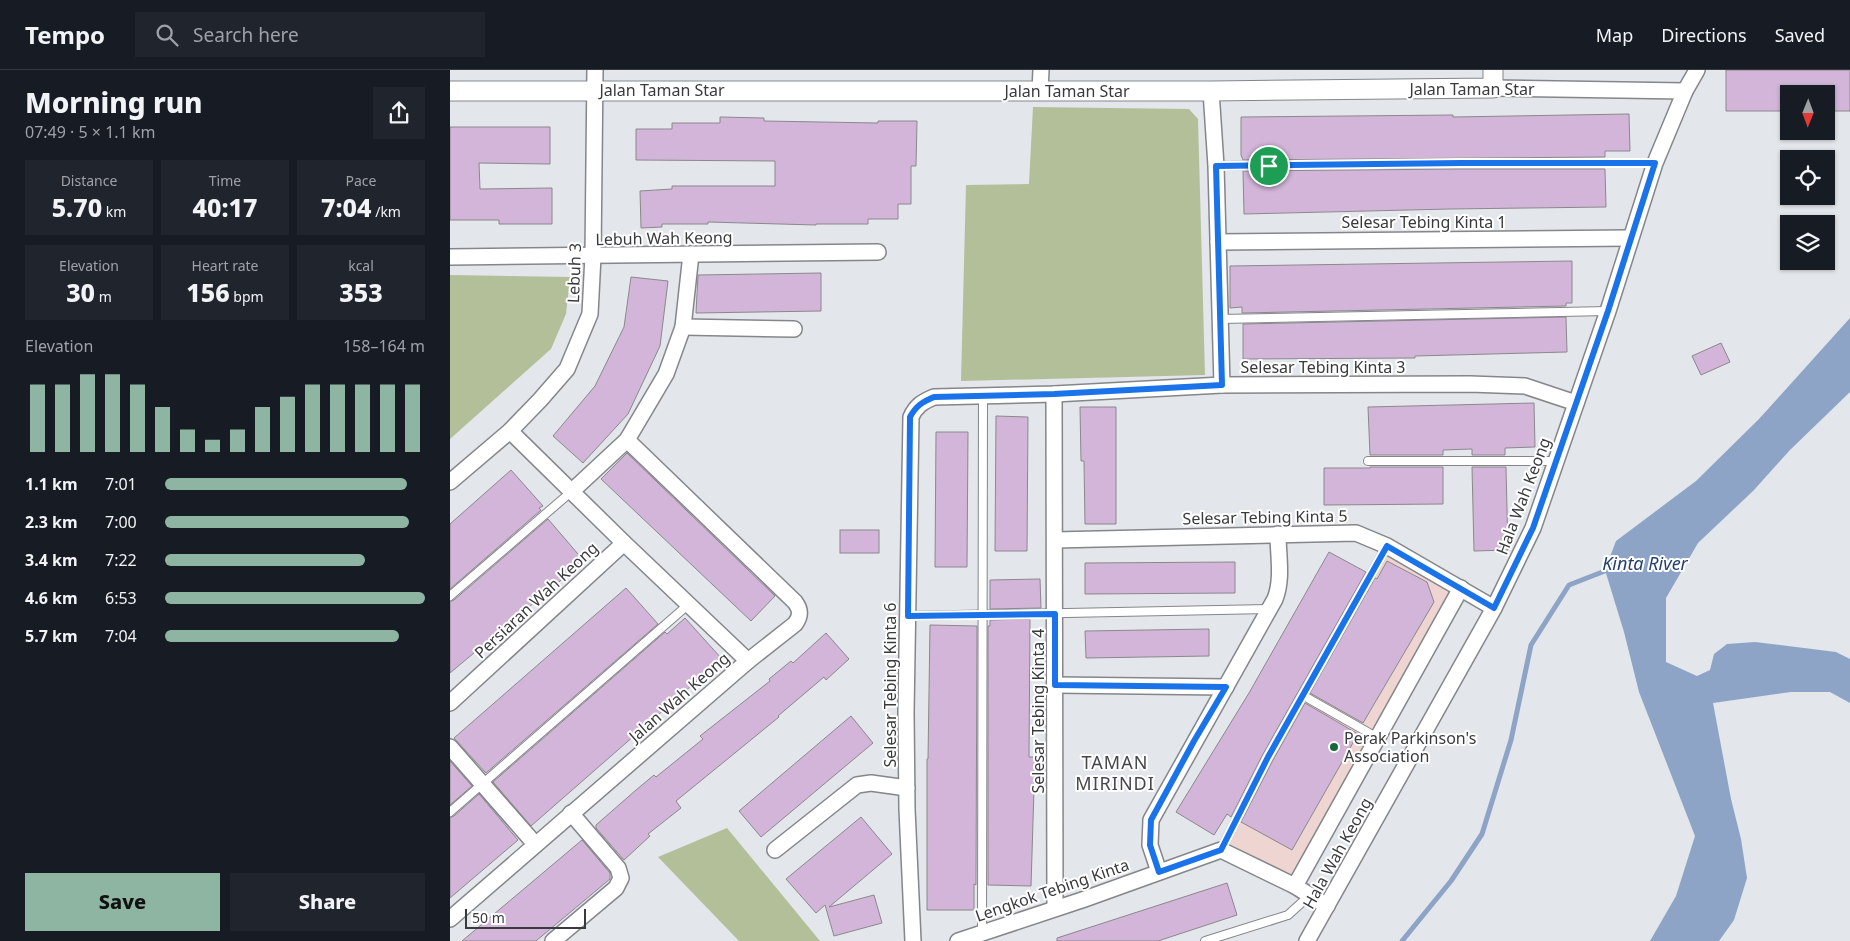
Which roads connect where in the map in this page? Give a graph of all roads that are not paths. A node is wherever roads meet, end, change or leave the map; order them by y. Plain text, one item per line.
1 (595, 70) edge
2 (1041, 70) edge
3 (1697, 70) edge
4 (1493, 79) edge
5 (595, 90) junction
6 (450, 91) edge
7 (1040, 91) junction
8 (1211, 91) junction
9 (1685, 91) junction
10 (1655, 163) junction
11 (1216, 166) junction
12 (1630, 238) junction
13 (1218, 242) junction
14 (878, 252) dead end
15 (691, 254) junction
16 (593, 256) junction
17 (450, 257) edge
18 (1608, 311) junction
19 (1220, 319) junction
20 (683, 327) junction
21 (794, 329) dead end
22 (1222, 385) junction
23 (1054, 394) junction
24 (983, 396) junction
25 (1576, 403) junction
26 (910, 430) joint
27 (510, 431) junction
28 (627, 440) junction
29 (1368, 461) dead end
30 (1556, 461) junction
31 (450, 482) edge
32 (572, 492) junction
33 (1278, 534) junction
34 (1055, 540) junction
35 (624, 543) junction
36 (1387, 546) junction
37 (1461, 588) junction
38 (450, 596) edge
39 (690, 604) junction
40 (1494, 608) junction
41 (1269, 609) junction
42 (982, 614) junction
43 (1055, 614) junction
44 (908, 616) junction
45 (748, 661) junction
46 (1055, 685) junction
47 (1226, 687) junction
48 (1304, 696) junction
49 (450, 703) edge
50 (1378, 738) junction
51 (450, 747) edge
52 (484, 783) junction
53 (907, 788) junction
54 (450, 812) edge
55 (571, 813) junction
56 (535, 844) junction
57 (775, 850) dead end
58 (1221, 850) junction
59 (1159, 872) junction
60 (1295, 886) junction
61 (1310, 895) junction
62 (1327, 906) junction
63 (1055, 908) junction
64 (450, 919) edge
65 (982, 932) junction
66 (553, 941) edge
67 (913, 941) edge
68 (958, 941) edge
69 (1205, 941) edge
70 (1307, 941) edge

1 - 5 street, Lebuh 3
2 - 7 street
3 - 9 street, Hala Wah Keong
4 - 8 street, Jalan Taman Star
4 - 9 street, Jalan Taman Star
5 - 6 street, Jalan Taman Star
5 - 7 street, Jalan Taman Star
5 - 16 street, Lebuh 3
7 - 8 street, Jalan Taman Star
8 - 11 street
9 - 10 street, Hala Wah Keong
10 - 11 lane
10 - 12 street, Hala Wah Keong
11 - 13 street
12 - 13 street, Selesar Tebing Kinta 1
12 - 18 street, Hala Wah Keong
13 - 19 street
14 - 15 street, Lebuh Wah Keong
15 - 16 street, Lebuh Wah Keong
15 - 20 street
16 - 17 street, Lebuh Wah Keong
16 - 27 street, Lebuh 3
18 - 19 lane
18 - 25 street, Hala Wah Keong
19 - 22 street
20 - 21 street
20 - 28 street
22 - 23 street, Selesar Tebing Kinta 3
22 - 25 street, Selesar Tebing Kinta 3
23 - 24 street, Selesar Tebing Kinta 3
23 - 34 street, Selesar Tebing Kinta 4
24 - 26 street, Selesar Tebing Kinta 3
24 - 42 lane
25 - 30 street, Hala Wah Keong
26 - 44 street, Selesar Tebing Kinta 6
27 - 31 street, Lebuh 3
27 - 32 street, Jalan Wah Keong
28 - 32 street
28 - 45 street
29 - 30 lane
30 - 40 street, Hala Wah Keong
32 - 35 street, Jalan Wah Keong
32 - 38 lane
33 - 34 street, Selesar Tebing Kinta 5
33 - 36 street, Selesar Tebing Kinta 5
33 - 41 street
34 - 43 street, Selesar Tebing Kinta 4
35 - 39 street, Jalan Wah Keong
35 - 49 street, Persiaran Wah Keong
36 - 37 street, Selesar Tebing Kinta 5
36 - 48 lane
37 - 40 street, Selesar Tebing Kinta 5
37 - 50 street
39 - 45 street, Jalan Wah Keong
39 - 52 lane
40 - 62 street, Hala Wah Keong
41 - 43 lane
41 - 47 street
42 - 43 lane
42 - 44 lane
42 - 65 lane
43 - 46 street, Selesar Tebing Kinta 4
44 - 53 street, Selesar Tebing Kinta 6
45 - 55 street, Jalan Wah Keong
46 - 47 street
46 - 63 street, Selesar Tebing Kinta 4
47 - 59 street
48 - 50 lane
48 - 58 lane
50 - 60 street
51 - 52 street
52 - 54 lane
52 - 56 street
53 - 57 street
53 - 67 street, Selesar Tebing Kinta 6
55 - 56 street, Jalan Wah Keong
55 - 66 street
56 - 64 street, Jalan Wah Keong
58 - 59 street, Lengkok Tebing Kinta
58 - 60 street
59 - 63 street, Lengkok Tebing Kinta
60 - 61 street
61 - 62 street
61 - 69 lane
62 - 70 street, Hala Wah Keong
63 - 65 street, Lengkok Tebing Kinta
65 - 68 street, Lengkok Tebing Kinta

